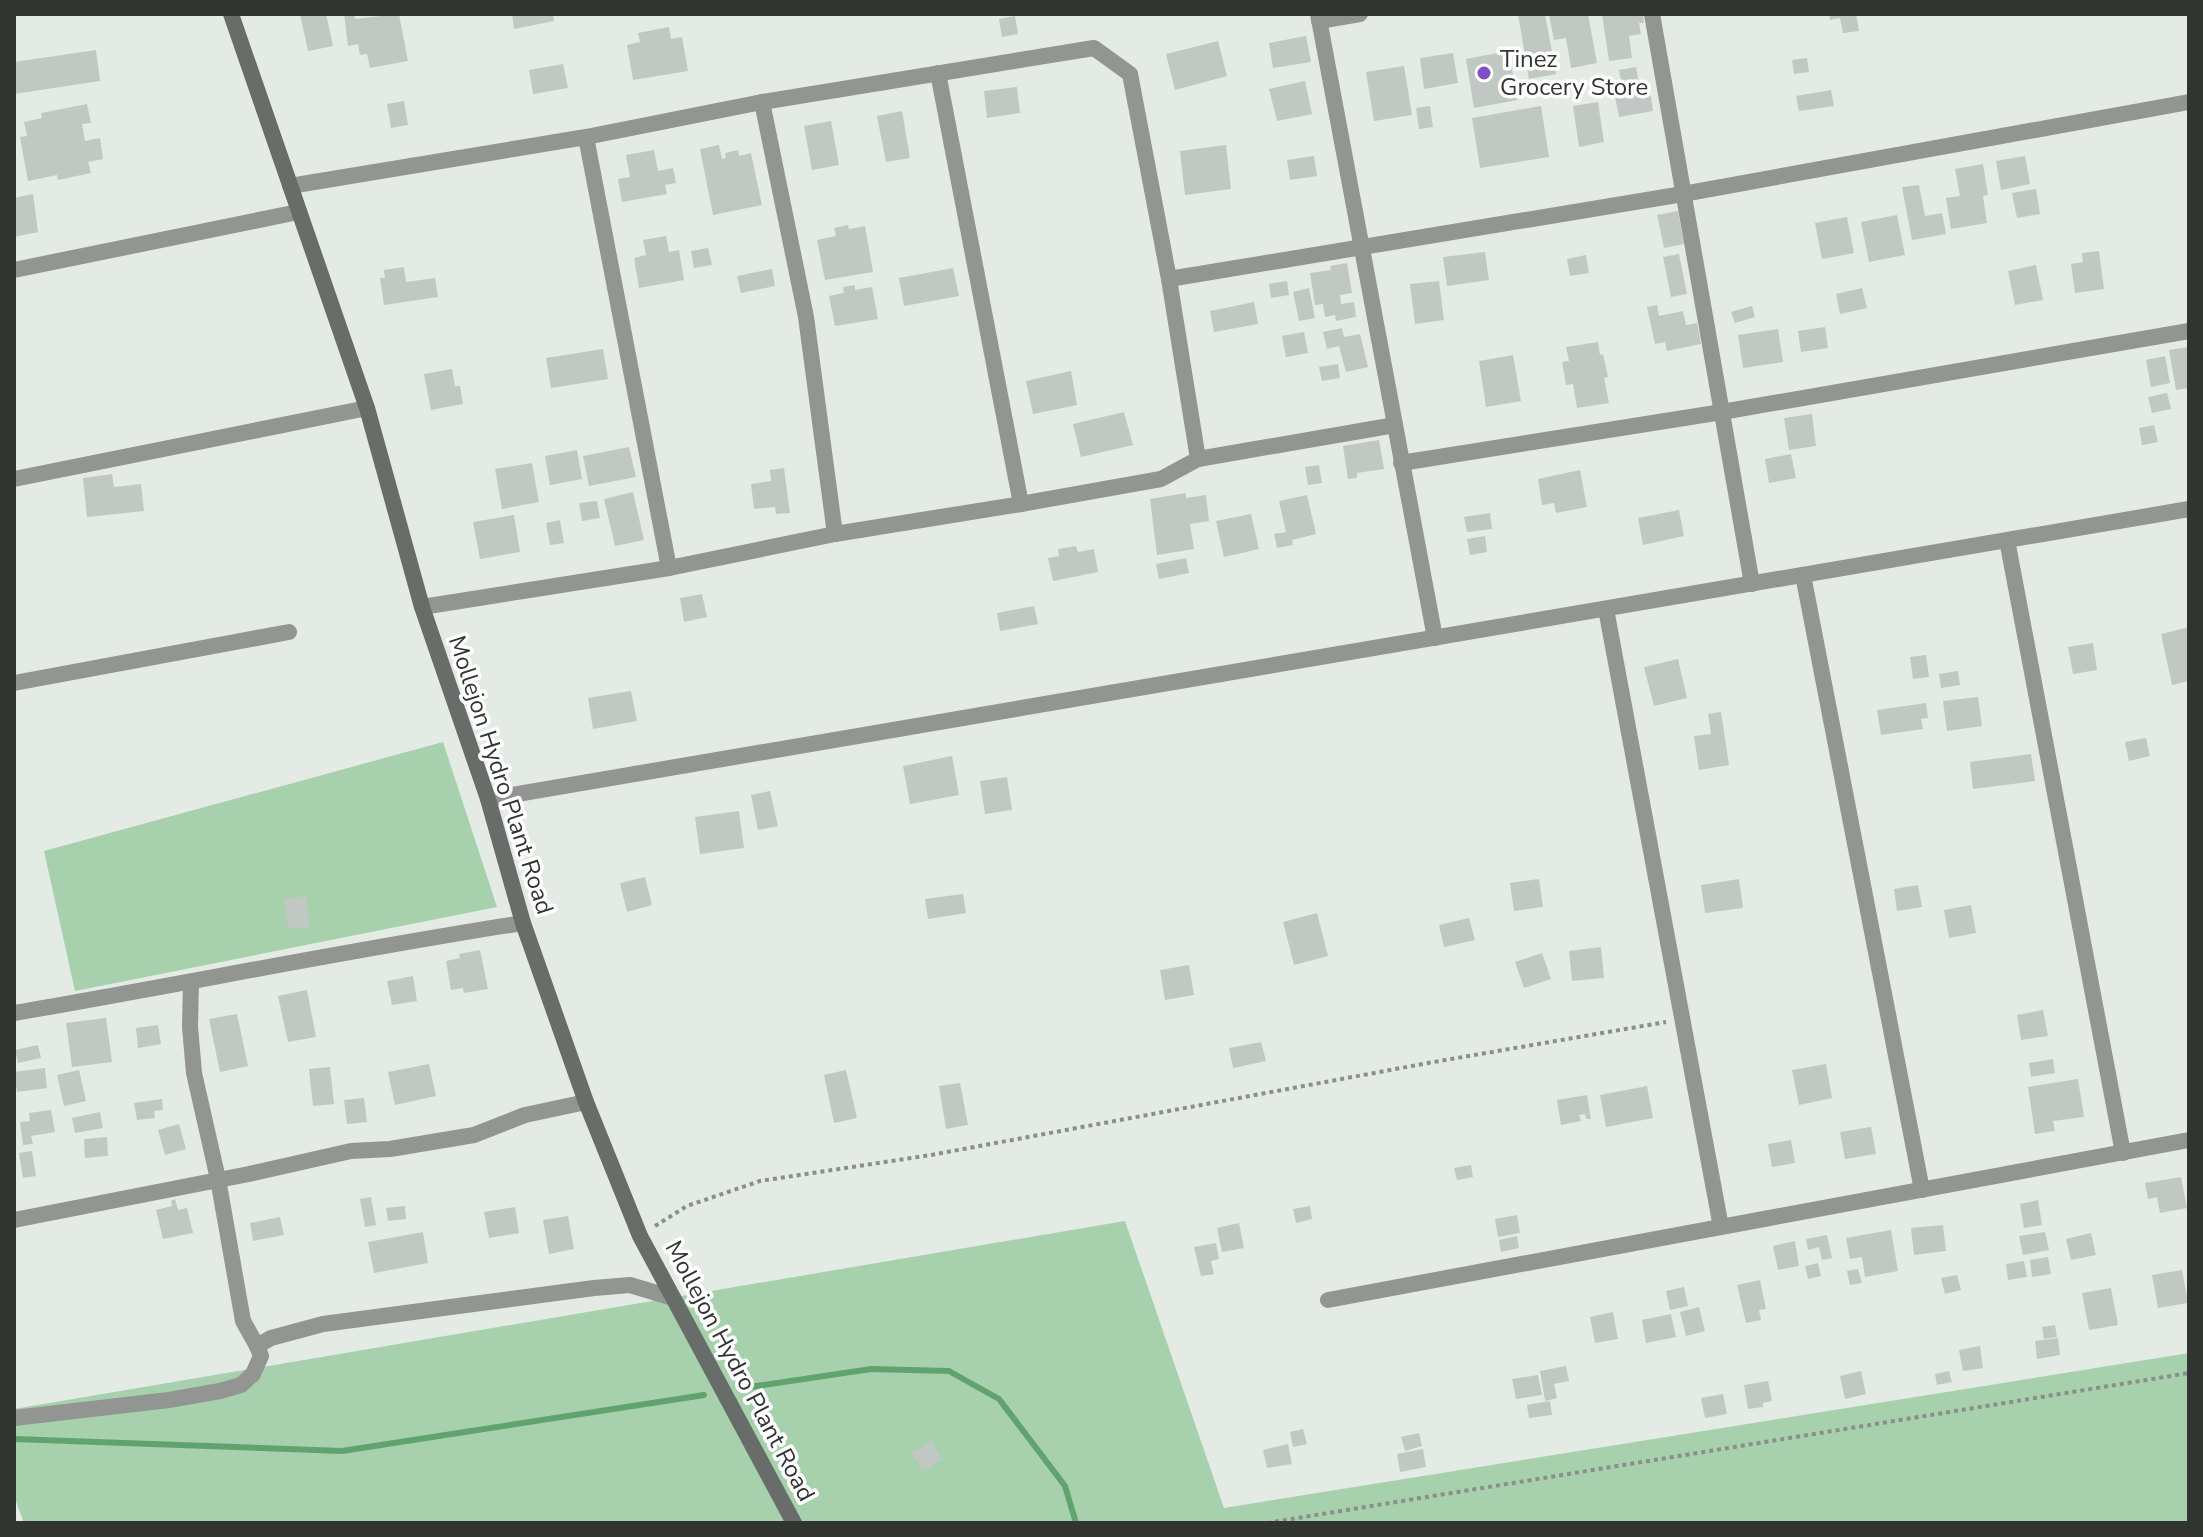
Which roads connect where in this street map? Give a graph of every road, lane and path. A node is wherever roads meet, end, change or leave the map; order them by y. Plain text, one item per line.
1 (231, 14) edge
2 (1360, 14) edge
3 (1652, 14) edge
4 (1318, 18) edge
5 (938, 73) junction
6 (762, 102) junction
7 (2189, 102) edge
8 (586, 137) junction
9 (290, 186) junction
10 (1683, 194) junction
11 (298, 212) junction
12 (1359, 246) junction
13 (14, 270) edge
14 (1169, 279) junction
15 (2189, 331) edge
16 (367, 408) junction
17 (1722, 412) junction
18 (1395, 425) junction
19 (1198, 459) junction
20 (1401, 463) junction
21 (14, 479) edge
22 (1021, 504) junction
23 (2189, 509) edge
24 (835, 534) junction
25 (2007, 540) junction
26 (669, 568) junction
27 (1803, 575) junction
28 (1752, 584) junction
29 (422, 607) junction
30 (1606, 609) junction
31 (289, 632) dead end
32 (1435, 638) junction
33 (14, 683) edge
34 (488, 799) junction
35 (523, 923) junction
36 (191, 983) junction
37 (14, 1013) edge
38 (1682, 1018) junction
39 (586, 1102) junction
40 (2189, 1140) edge
41 (2123, 1153) junction
42 (218, 1179) junction
43 (1922, 1190) junction
44 (14, 1220) edge
45 (1721, 1227) junction
46 (640, 1236) junction
47 (673, 1298) junction
48 (1328, 1300) dead end
49 (257, 1346) junction
50 (2189, 1373) edge
51 (14, 1418) edge
52 (794, 1523) edge
53 (1267, 1523) edge

1 - 9 street, Mollejon Hydro Plant Road
2 - 4 street
3 - 10 street
4 - 12 street
5 - 6 street
5 - 14 street
5 - 22 street
6 - 8 street
6 - 24 street
7 - 10 street
8 - 9 street
8 - 26 street
9 - 11 street, Mollejon Hydro Plant Road
10 - 12 street
10 - 17 street
11 - 13 street
11 - 16 street, Mollejon Hydro Plant Road
12 - 14 street
12 - 18 street
14 - 19 street
15 - 17 street
16 - 21 street
16 - 29 street, Mollejon Hydro Plant Road
17 - 20 street
17 - 28 street
18 - 19 street
18 - 20 street
19 - 22 street
20 - 32 street
22 - 24 street
23 - 25 street
24 - 26 street
25 - 27 street
25 - 41 street
26 - 29 street
27 - 28 street
27 - 43 street
28 - 30 street
29 - 34 street, Mollejon Hydro Plant Road
30 - 32 street
30 - 38 street
31 - 33 street
32 - 34 street
34 - 35 street, Mollejon Hydro Plant Road
35 - 36 street
35 - 39 street, Mollejon Hydro Plant Road
36 - 37 street
36 - 42 street
38 - 45 street
38 - 46 path
39 - 42 street
39 - 46 street, Mollejon Hydro Plant Road
40 - 41 street
41 - 43 street
42 - 44 street
42 - 49 street
43 - 45 street
45 - 48 street
46 - 47 street, Mollejon Hydro Plant Road
47 - 49 street
47 - 52 street, Mollejon Hydro Plant Road
49 - 51 street
50 - 53 path

